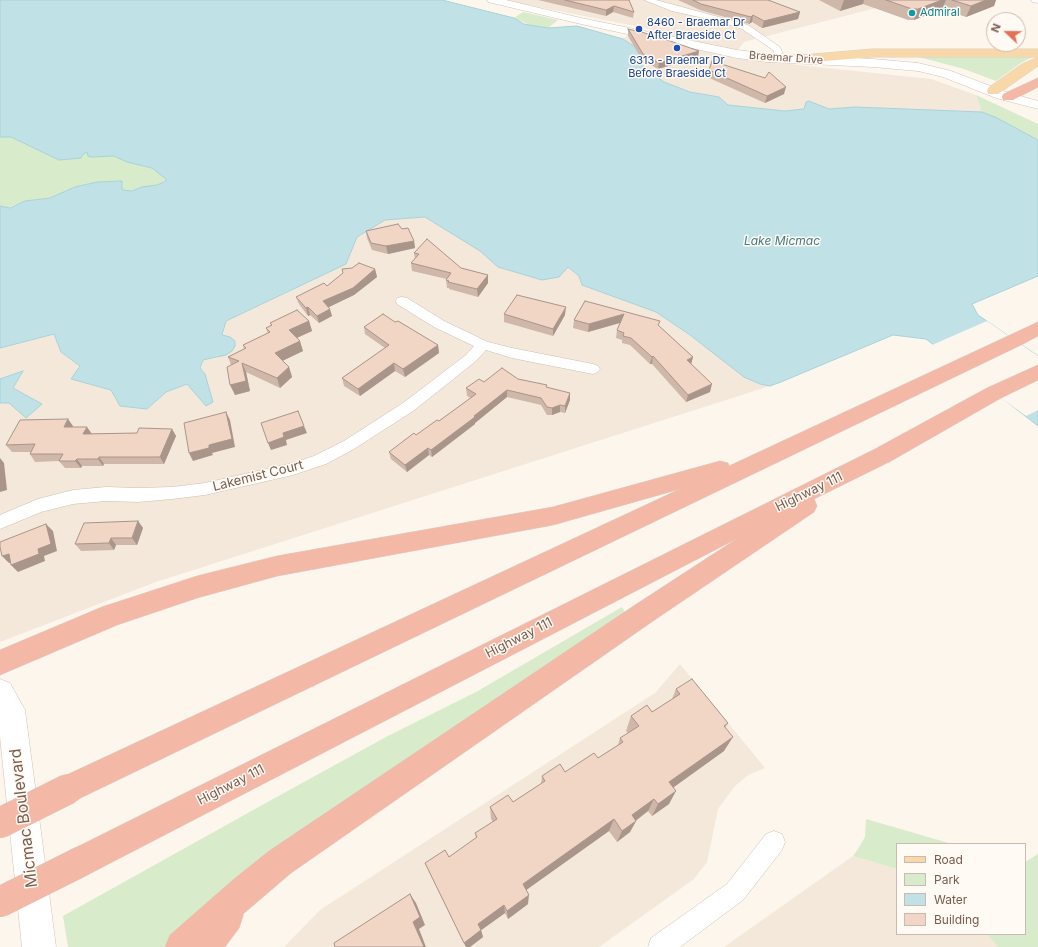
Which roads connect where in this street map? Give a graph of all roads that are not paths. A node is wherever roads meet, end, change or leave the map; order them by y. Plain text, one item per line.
1 (492, 0) edge
2 (648, 0) edge
3 (1035, 0) edge
4 (1038, 1) edge
5 (1038, 52) edge
6 (781, 59) junction
7 (802, 60) junction
8 (1038, 61) edge
9 (1038, 82) edge
10 (993, 91) junction
11 (1008, 97) junction
12 (1038, 105) edge
13 (1038, 116) edge
14 (402, 301) dead end
15 (1038, 328) edge
16 (483, 345) junction
17 (593, 369) dead end
18 (1038, 372) edge
19 (779, 452) junction
20 (884, 455) junction
21 (0, 522) edge
22 (0, 663) edge
23 (0, 692) edge
24 (0, 823) edge
25 (774, 842) dead end
26 (245, 890) junction
27 (0, 902) edge
28 (39, 947) edge
29 (182, 947) edge
30 (208, 947) edge
31 (660, 947) edge

1 - 6 main road, Braemar Drive
2 - 6 street
3 - 4 street
5 - 7 main road
6 - 7 main road, Braemar Drive
7 - 10 main road, Braemar Drive
8 - 10 main road
9 - 11 highway
10 - 11 main road, Braemar Drive
11 - 12 main road, Braemar Drive
11 - 13 main road, Braemar Drive
14 - 16 street
15 - 19 highway
16 - 17 street
16 - 21 street, Lakemist Court
18 - 20 highway, Highway 111
19 - 22 highway
19 - 24 highway, bridge
20 - 26 highway
20 - 27 highway, Highway 111, bridge
23 - 28 main road, Micmac Boulevard
25 - 31 street
26 - 29 highway
26 - 30 highway

